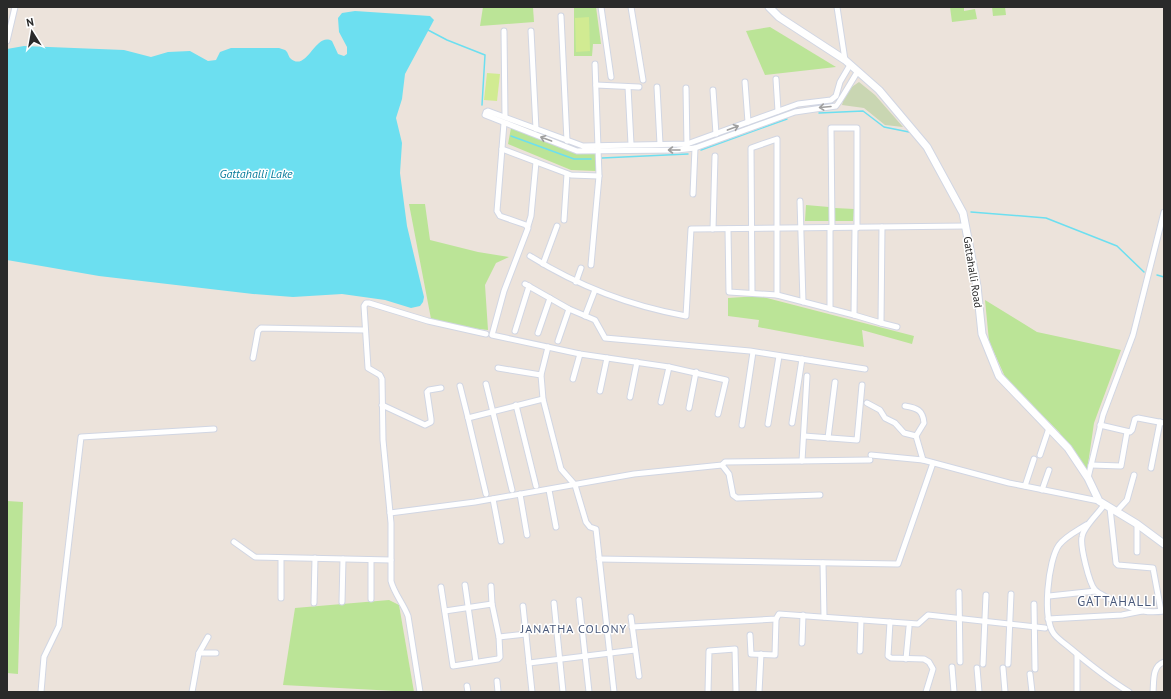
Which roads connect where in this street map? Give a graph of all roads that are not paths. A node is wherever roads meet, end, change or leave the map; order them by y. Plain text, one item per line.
1 (15, 7) edge
2 (601, 7) edge
3 (631, 7) edge
4 (769, 7) edge
5 (837, 7) edge
6 (561, 16) dead end
7 (504, 31) dead end
8 (531, 31) dead end
9 (7, 41) edge
10 (848, 62) junction
11 (595, 64) dead end
12 (858, 71) junction
13 (611, 78) dead end
14 (776, 79) dead end
15 (644, 80) dead end
16 (745, 82) dead end
17 (596, 85) junction
18 (628, 87) junction
19 (657, 87) dead end
20 (639, 88) dead end
21 (686, 88) dead end
22 (713, 90) dead end
23 (778, 111) junction
24 (504, 120) junction
25 (748, 122) junction
26 (536, 129) junction
27 (716, 134) junction
28 (567, 141) junction
29 (631, 144) junction
30 (660, 144) junction
31 (687, 147) junction
32 (599, 148) junction
33 (695, 148) junction
34 (502, 149) junction
35 (715, 156) dead end
36 (536, 162) junction
37 (567, 174) junction
38 (599, 176) junction
39 (693, 194) dead end
40 (800, 201) dead end
41 (1164, 212) edge
42 (564, 220) dead end
43 (528, 226) junction
44 (557, 226) dead end
45 (966, 226) junction
46 (882, 227) junction
47 (776, 228) junction
48 (831, 228) junction
49 (856, 228) junction
50 (713, 229) junction
51 (728, 229) junction
52 (752, 229) junction
53 (801, 229) junction
54 (530, 256) dead end
55 (543, 264) junction
56 (591, 265) dead end
57 (582, 268) dead end
58 (576, 282) junction
59 (595, 290) junction
60 (752, 293) junction
61 (777, 295) junction
62 (550, 298) junction
63 (803, 302) junction
64 (569, 309) junction
65 (830, 309) junction
66 (854, 315) junction
67 (586, 316) junction
68 (882, 323) junction
69 (897, 327) dead end
70 (365, 330) junction
71 (515, 331) dead end
72 (538, 333) dead end
73 (486, 334) dead end
74 (558, 341) dead end
75 (548, 347) junction
76 (753, 352) junction
77 (580, 354) junction
78 (780, 356) junction
79 (252, 358) dead end
80 (608, 358) junction
81 (802, 359) junction
82 (637, 362) junction
83 (669, 367) junction
84 (498, 368) dead end
85 (865, 369) dead end
86 (696, 372) junction
87 (541, 376) junction
88 (807, 376) dead end
89 (573, 379) dead end
90 (835, 382) dead end
91 (486, 384) dead end
92 (862, 385) dead end
93 (460, 386) dead end
94 (441, 388) dead end
95 (600, 391) dead end
96 (630, 397) dead end
97 (543, 399) junction
98 (661, 402) dead end
99 (867, 403) dead end
100 (382, 405) junction
101 (516, 405) junction
102 (905, 406) dead end
103 (688, 408) dead end
104 (492, 411) junction
105 (718, 414) dead end
106 (468, 418) junction
107 (1162, 422) edge
108 (792, 423) dead end
109 (768, 424) dead end
110 (1100, 424) junction
111 (742, 425) dead end
112 (1049, 428) junction
113 (214, 429) dead end
114 (1127, 432) junction
115 (804, 436) junction
116 (916, 436) junction
117 (828, 438) junction
118 (1040, 455) dead end
119 (1034, 459) dead end
120 (923, 460) junction
121 (802, 461) junction
122 (933, 462) junction
123 (722, 465) junction
124 (1091, 465) junction
125 (1151, 468) dead end
126 (1049, 470) dead end
127 (1134, 475) dead end
128 (1088, 478) junction
129 (576, 485) junction
130 (536, 486) dead end
131 (1025, 486) junction
132 (512, 490) dead end
133 (549, 490) junction
134 (1042, 490) junction
135 (486, 494) dead end
136 (520, 494) junction
137 (820, 495) dead end
138 (493, 499) junction
139 (1107, 506) junction
140 (390, 513) junction
141 (1137, 524) junction
142 (1086, 525) junction
143 (556, 527) dead end
144 (527, 535) dead end
145 (501, 541) dead end
146 (234, 542) dead end
147 (1164, 544) edge
148 (1137, 552) dead end
149 (281, 558) junction
150 (315, 558) junction
151 (343, 559) junction
152 (599, 559) junction
153 (371, 560) junction
154 (391, 560) junction
155 (823, 563) junction
156 (465, 585) dead end
157 (491, 586) dead end
158 (441, 588) dead end
159 (1096, 591) junction
160 (959, 592) dead end
161 (1011, 594) dead end
162 (986, 595) dead end
163 (1049, 596) junction
164 (281, 598) dead end
165 (372, 599) dead end
166 (579, 600) dead end
167 (342, 602) dead end
168 (314, 603) dead end
169 (554, 603) dead end
170 (492, 604) junction
171 (1034, 604) dead end
172 (523, 606) dead end
173 (468, 607) junction
174 (445, 611) junction
175 (1142, 611) junction
176 (1162, 611) edge
177 (803, 615) junction
178 (631, 617) dead end
179 (824, 617) junction
180 (958, 618) junction
181 (776, 619) junction
182 (1048, 619) junction
183 (861, 620) junction
184 (985, 621) junction
185 (890, 622) junction
186 (1009, 624) junction
187 (632, 627) junction
188 (909, 627) dead end
189 (1034, 627) junction
190 (1045, 628) dead end
191 (526, 634) junction
192 (750, 635) dead end
193 (208, 636) dead end
194 (499, 637) junction
195 (802, 643) dead end
196 (635, 650) junction
197 (860, 651) dead end
198 (199, 653) junction
199 (216, 653) dead end
200 (610, 653) junction
201 (761, 654) junction
202 (1077, 654) junction
203 (585, 656) junction
204 (906, 659) junction
205 (560, 660) junction
206 (476, 662) junction
207 (960, 662) dead end
208 (1164, 662) edge
209 (529, 663) junction
210 (984, 664) dead end
211 (1008, 664) dead end
212 (952, 667) dead end
213 (977, 668) dead end
214 (1003, 668) dead end
215 (1035, 669) dead end
216 (1030, 674) dead end
217 (639, 676) dead end
218 (497, 681) dead end
219 (41, 692) edge
220 (192, 692) edge
221 (420, 692) edge
222 (498, 692) edge
223 (532, 692) edge
224 (563, 692) edge
225 (589, 692) edge
226 (614, 692) edge
227 (708, 692) edge
228 (736, 692) edge
229 (759, 692) edge
230 (926, 692) edge
231 (954, 692) edge
232 (979, 692) edge
233 (1004, 692) edge
234 (1032, 692) edge
235 (1077, 692) edge
236 (1129, 692) edge
237 (1153, 692) edge

1 - 9 street
2 - 13 street
3 - 15 street
4 - 10 main road, Gattahalli Road
5 - 10 street
6 - 28 street
7 - 24 street
8 - 26 street
10 - 12 main road, Gattahalli Road
10 - 23 street
11 - 17 street
12 -> 33 street
12 - 45 main road, Gattahalli Road
14 - 23 street
16 - 25 street
17 - 18 street
17 - 32 street
18 - 20 street
18 - 29 street
19 - 30 street
21 - 31 street
22 - 27 street
23 - 25 street
24 - 26 street
32 -> 24 street
24 - 34 street
27 -> 25 street
26 - 28 street
27 - 31 street
28 - 32 street
29 - 30 street
29 - 32 street
30 - 31 street
31 -> 32 street
31 - 33 street
32 - 38 street
33 - 39 street
34 - 36 street
34 - 43 street
35 - 50 street
36 - 37 street
36 - 43 street
37 - 38 street
37 - 42 street
38 - 56 street
40 - 53 street
41 - 110 street
43 - 75 street
44 - 55 street
45 - 46 street
45 - 112 main road, Gattahalli Road
46 - 49 street
46 - 68 street
47 - 52 street
47 - 52 street
47 - 53 street
47 - 61 street
48 - 49 street
48 - 49 street
48 - 53 street
48 - 65 street
49 - 66 street
50 - 51 street
50 - 59 street
51 - 52 street
51 - 60 street
52 - 60 street
53 - 63 street
54 - 55 street
55 - 58 street
57 - 58 street
58 - 59 street
59 - 67 street
60 - 61 street
61 - 63 street
62 - 64 street
62 - 71 street
62 - 72 street
63 - 65 street
64 - 67 street
64 - 74 street
65 - 66 street
66 - 68 street
67 - 76 street
68 - 69 street
70 - 73 street
70 - 79 street
70 - 100 street
75 - 77 street
75 - 87 street
76 - 78 street
76 - 111 street
77 - 80 street
77 - 89 street
78 - 81 street
78 - 109 street
80 - 82 street
80 - 95 street
81 - 85 street
81 - 108 street
82 - 83 street
82 - 96 street
83 - 86 street
83 - 98 street
84 - 87 street
86 - 103 street
86 - 105 street
87 - 97 street
88 - 115 street
90 - 117 street
91 - 104 street
92 - 117 street
93 - 106 street
94 - 100 street
97 - 101 street
97 - 129 street
99 - 116 street
100 - 140 street
101 - 104 street
101 - 130 street
102 - 116 street
104 - 106 street
104 - 132 street
106 - 135 street
107 - 114 street
107 - 125 street
110 - 114 street
110 - 124 street
112 - 118 street
112 - 128 main road, Gattahalli Road
113 - 219 street
114 - 124 street
115 - 117 street
115 - 121 street
116 - 120 street
119 - 131 street
120 - 121 street
120 - 122 street
121 - 123 street
122 - 131 street
122 - 155 street
123 - 129 street
123 - 137 street
124 - 128 street
126 - 134 street
127 - 139 street
128 - 139 main road, Gattahalli Road
129 - 133 street
129 - 152 street
131 - 134 street
133 - 136 street
133 - 143 street
134 - 139 street
136 - 138 street
136 - 144 street
138 - 140 street
138 - 145 street
139 - 141 main road
139 - 142 street
139 - 176 street
140 - 154 street
141 - 147 main road
141 - 148 street
142 - 159 street
142 - 163 street
146 - 149 street
149 - 150 street
149 - 164 street
150 - 151 street
150 - 168 street
151 - 153 street
151 - 167 street
152 - 155 street
152 - 200 street
153 - 154 street
153 - 165 street
154 - 221 street
155 - 179 street
156 - 173 street
157 - 170 street
158 - 174 street
159 - 163 street
159 - 175 street
160 - 180 street
161 - 186 street
162 - 184 street
163 - 182 street
166 - 203 street
169 - 205 street
170 - 173 street
170 - 194 street
171 - 189 street
172 - 191 street
173 - 174 street
173 - 206 street
174 - 206 street
175 - 176 street
175 - 182 street
177 - 179 street
177 - 181 street
177 - 195 street
178 - 187 street
179 - 183 street
180 - 184 street
180 - 185 street
180 - 207 street
181 - 187 street
181 - 201 street
182 - 202 street
183 - 185 street
183 - 197 street
184 - 186 street
184 - 210 street
185 - 204 street
186 - 189 street
186 - 211 street
187 - 196 street
188 - 204 street
189 - 190 street
189 - 215 street
191 - 194 street
191 - 209 street
192 - 201 street
193 - 198 street
194 - 206 street
196 - 200 street
196 - 217 street
198 - 199 street
198 - 220 street
200 - 203 street
200 - 226 street
201 - 229 street
202 - 235 street
202 - 236 street
203 - 205 street
203 - 225 street
204 - 230 street
205 - 209 street
205 - 224 street
208 - 237 street
209 - 223 street
212 - 231 street
213 - 232 street
214 - 233 street
216 - 234 street
218 - 222 street
227 - 228 street

